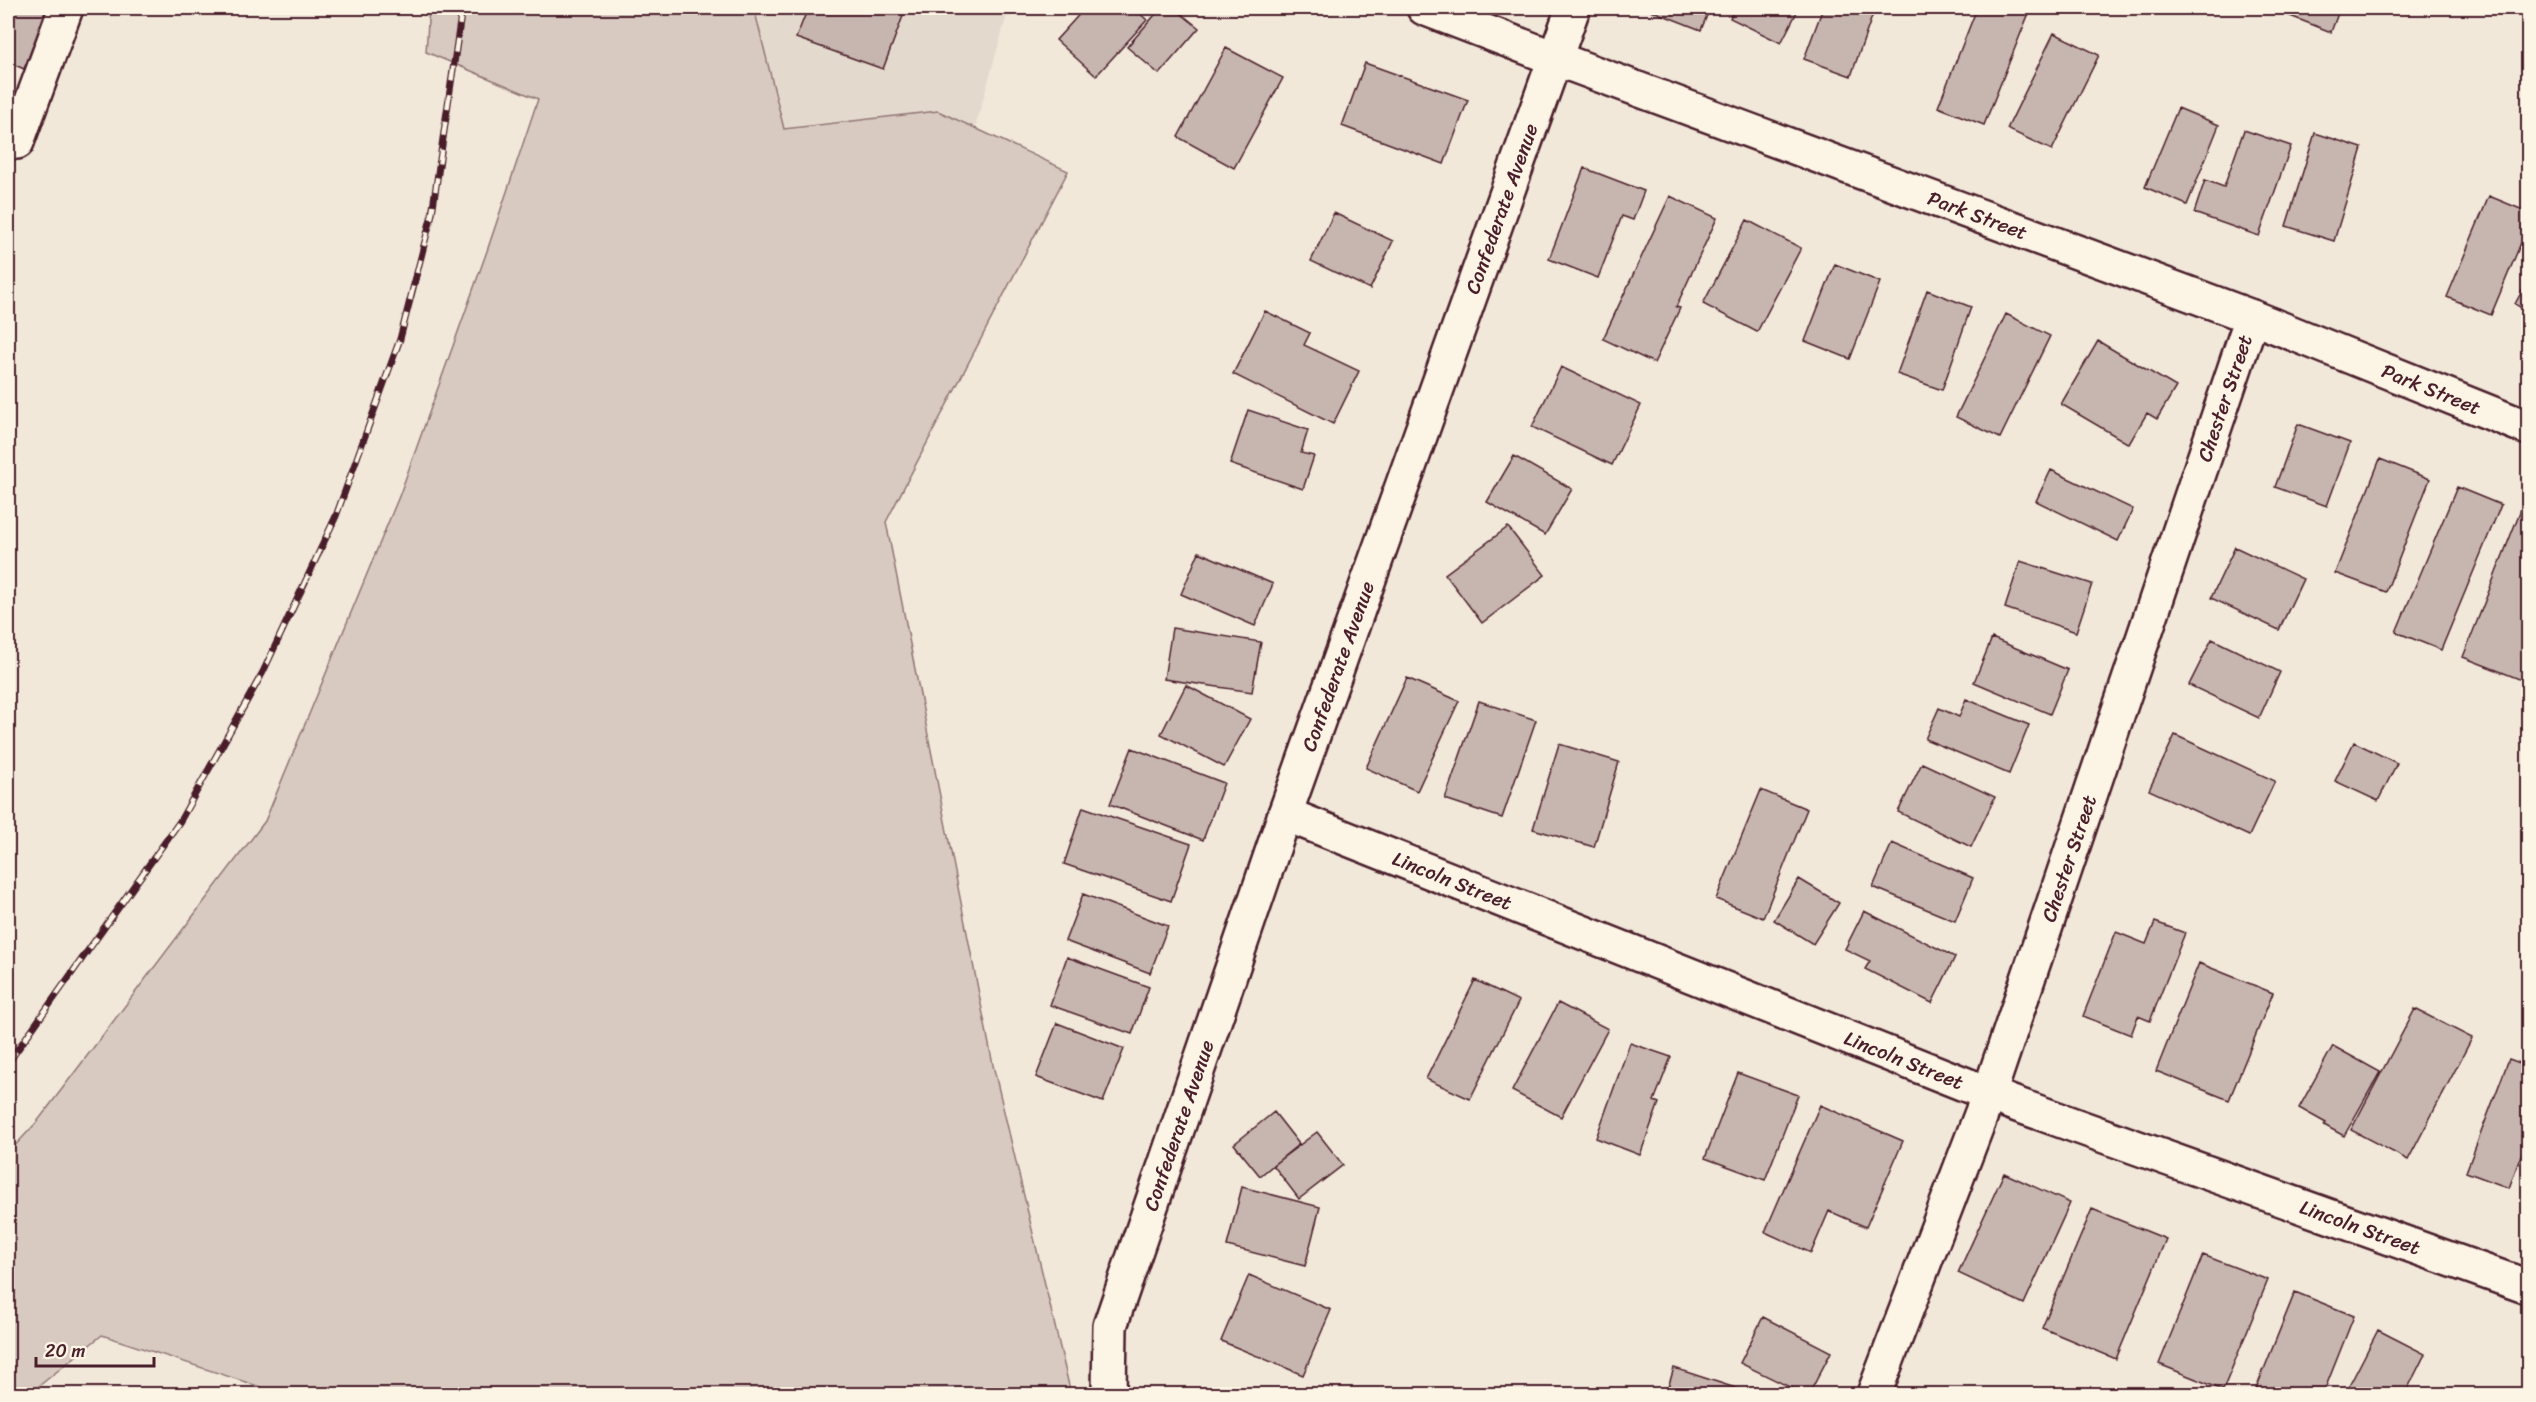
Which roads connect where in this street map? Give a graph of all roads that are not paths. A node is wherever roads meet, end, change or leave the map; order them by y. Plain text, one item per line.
1 (66, 8) edge
2 (1424, 8) edge
3 (1573, 8) edge
4 (1554, 58) junction
5 (17, 142) dead end
6 (2252, 317) junction
7 (2529, 428) edge
8 (1285, 814) junction
9 (1989, 1094) junction
10 (2529, 1287) edge
11 (1109, 1395) edge
12 (1874, 1395) edge

1 - 5 street
2 - 4 street, Park Street
3 - 4 street, Confederate Avenue
4 - 6 street, Park Street
4 - 8 street, Confederate Avenue
6 - 7 street, Park Street
6 - 9 street, Chester Street
8 - 9 street, Lincoln Street
8 - 11 street, Confederate Avenue
9 - 10 street, Lincoln Street
9 - 12 street, Chester Street

